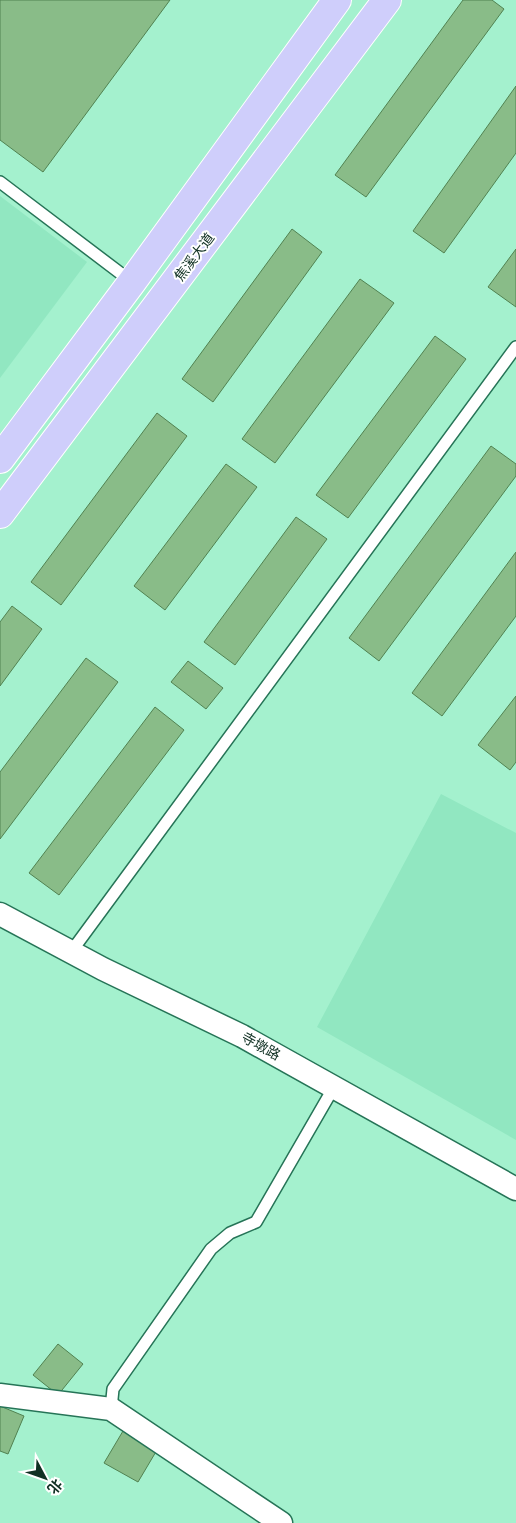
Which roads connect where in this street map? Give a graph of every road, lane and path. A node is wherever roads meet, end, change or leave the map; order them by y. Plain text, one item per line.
1 (337, 0) edge
2 (387, 0) edge
3 (0, 182) edge
4 (132, 282) junction
5 (516, 347) edge
6 (0, 459) edge
7 (0, 514) edge
8 (0, 914) edge
9 (71, 952) junction
10 (334, 1087) junction
11 (516, 1189) edge
12 (0, 1395) edge
13 (111, 1409) junction
14 (281, 1523) edge

1 - 4 main road
2 - 7 main road, 焦溪大道
3 - 4 lane
4 - 6 main road
5 - 9 lane
8 - 9 street, 寺墩路
9 - 10 street, 寺墩路
10 - 11 street, 寺墩路
10 - 13 lane
12 - 13 street
13 - 14 street

